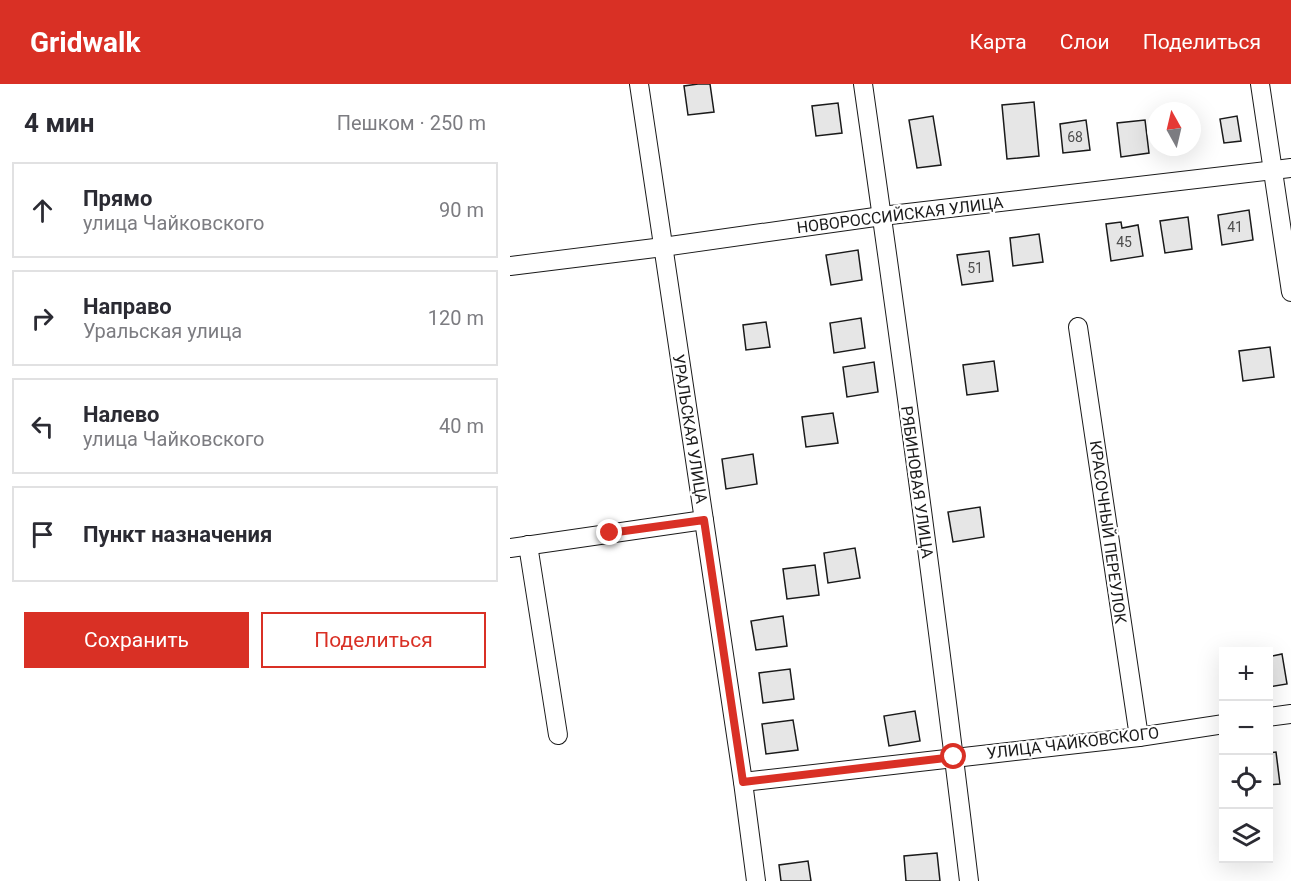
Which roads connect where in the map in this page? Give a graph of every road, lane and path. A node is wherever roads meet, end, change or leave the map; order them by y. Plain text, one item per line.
1 (639, 84) edge
2 (863, 84) edge
3 (1260, 84) edge
4 (1282, 169) edge
5 (882, 216) junction
6 (663, 247) junction
7 (510, 266) edge
8 (1291, 292) edge
9 (1078, 327) dead end
10 (704, 520) junction
11 (519, 546) edge
12 (1291, 714) edge
13 (1273, 716) edge
14 (1219, 725) edge
15 (558, 735) dead end
16 (1138, 736) junction
17 (954, 757) junction
18 (743, 782) junction
19 (756, 881) edge
20 (969, 881) edge

1 - 6 street, УРАЛЬСКАЯ УЛИЦА
2 - 5 street, РЯБИНОВАЯ УЛИЦА
3 - 4 street
4 - 5 street, НОВОРОССИЙСКАЯ УЛИЦА
4 - 8 street
5 - 6 street, НОВОРОССИЙСКАЯ УЛИЦА
5 - 17 street, РЯБИНОВАЯ УЛИЦА
6 - 7 street, НОВОРОССИЙСКАЯ УЛИЦА
6 - 10 street, УРАЛЬСКАЯ УЛИЦА
9 - 16 street, КРАСОЧНЫЙ ПЕРЕУЛОК
10 - 11 street
10 - 18 street, УРАЛЬСКАЯ УЛИЦА
11 - 15 street
12 - 13 street
14 - 16 street, УЛИЦА ЧАЙКОВСКОГО
16 - 17 street, УЛИЦА ЧАЙКОВСКОГО
17 - 18 street, УЛИЦА ЧАЙКОВСКОГО
17 - 20 street, РЯБИНОВАЯ УЛИЦА
18 - 19 street, УРАЛЬСКАЯ УЛИЦА

